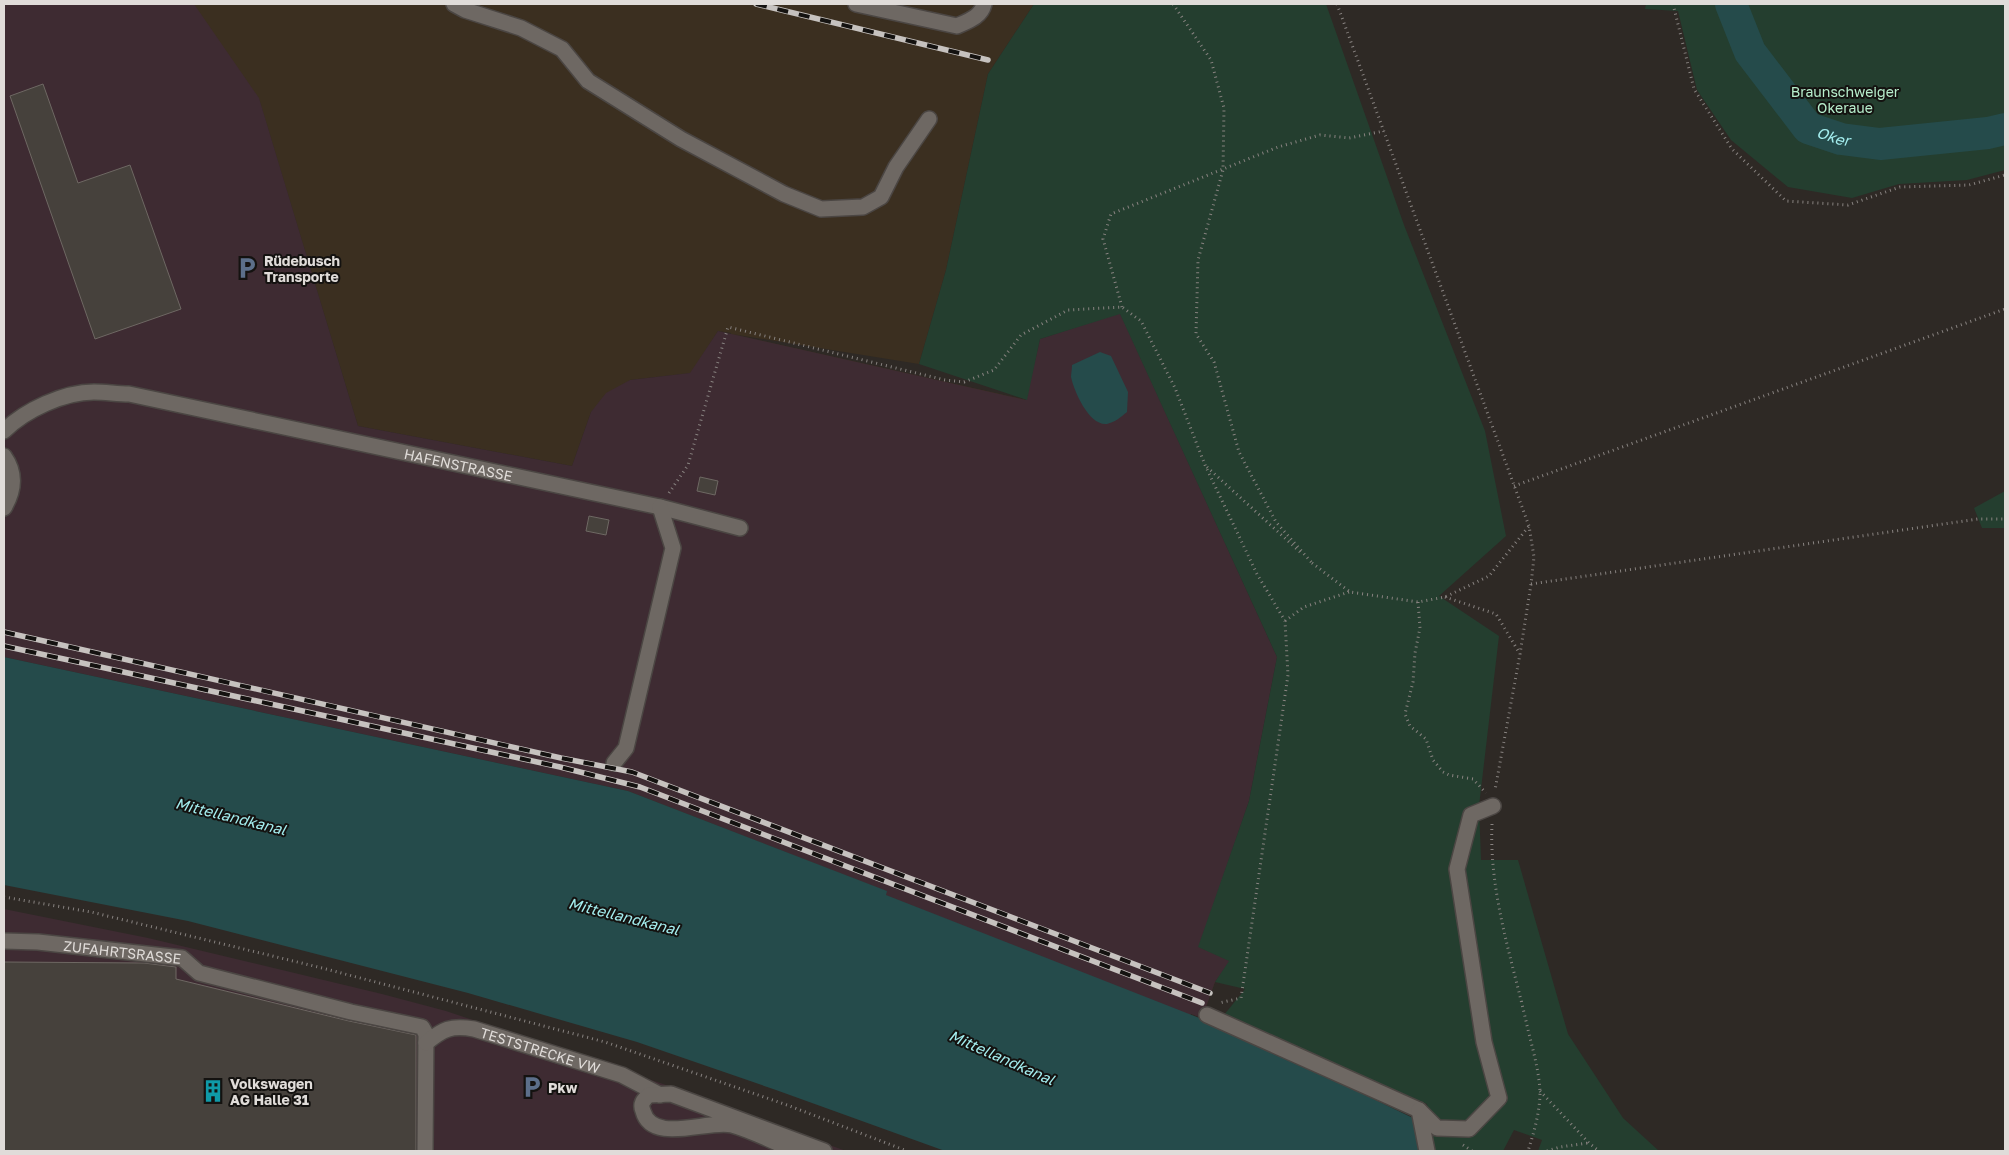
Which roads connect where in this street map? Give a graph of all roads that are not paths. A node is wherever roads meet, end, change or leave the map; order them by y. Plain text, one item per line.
1 (454, 4) edge
2 (856, 4) edge
3 (984, 4) edge
4 (929, 119) dead end
5 (4, 431) edge
6 (4, 456) edge
7 (660, 506) junction
8 (4, 508) edge
9 (740, 528) dead end
10 (614, 763) dead end
11 (1493, 803) road end
12 (4, 941) edge
13 (1207, 1015) dead end
14 (426, 1043) junction
15 (656, 1093) junction
16 (1420, 1110) junction
17 (730, 1125) junction
18 (425, 1151) edge
19 (796, 1151) edge
20 (824, 1151) edge
21 (1427, 1151) edge

1 - 4 street
2 - 3 street
5 - 7 street, HAFENSTRASSE
6 - 8 street
7 - 9 street, HAFENSTRASSE
7 - 10 street
11 - 16 street
12 - 14 street, ZUFAHRTSRASSE
13 - 16 street
14 - 15 street, TESTSTRECKE VW
14 - 18 street
15 - 17 street, TESTSTRECKE VW
15 - 17 street, TESTSTRECKE VW
15 - 20 street, TESTSTRECKE VW
16 - 21 street
17 - 19 street, TESTSTRECKE VW

